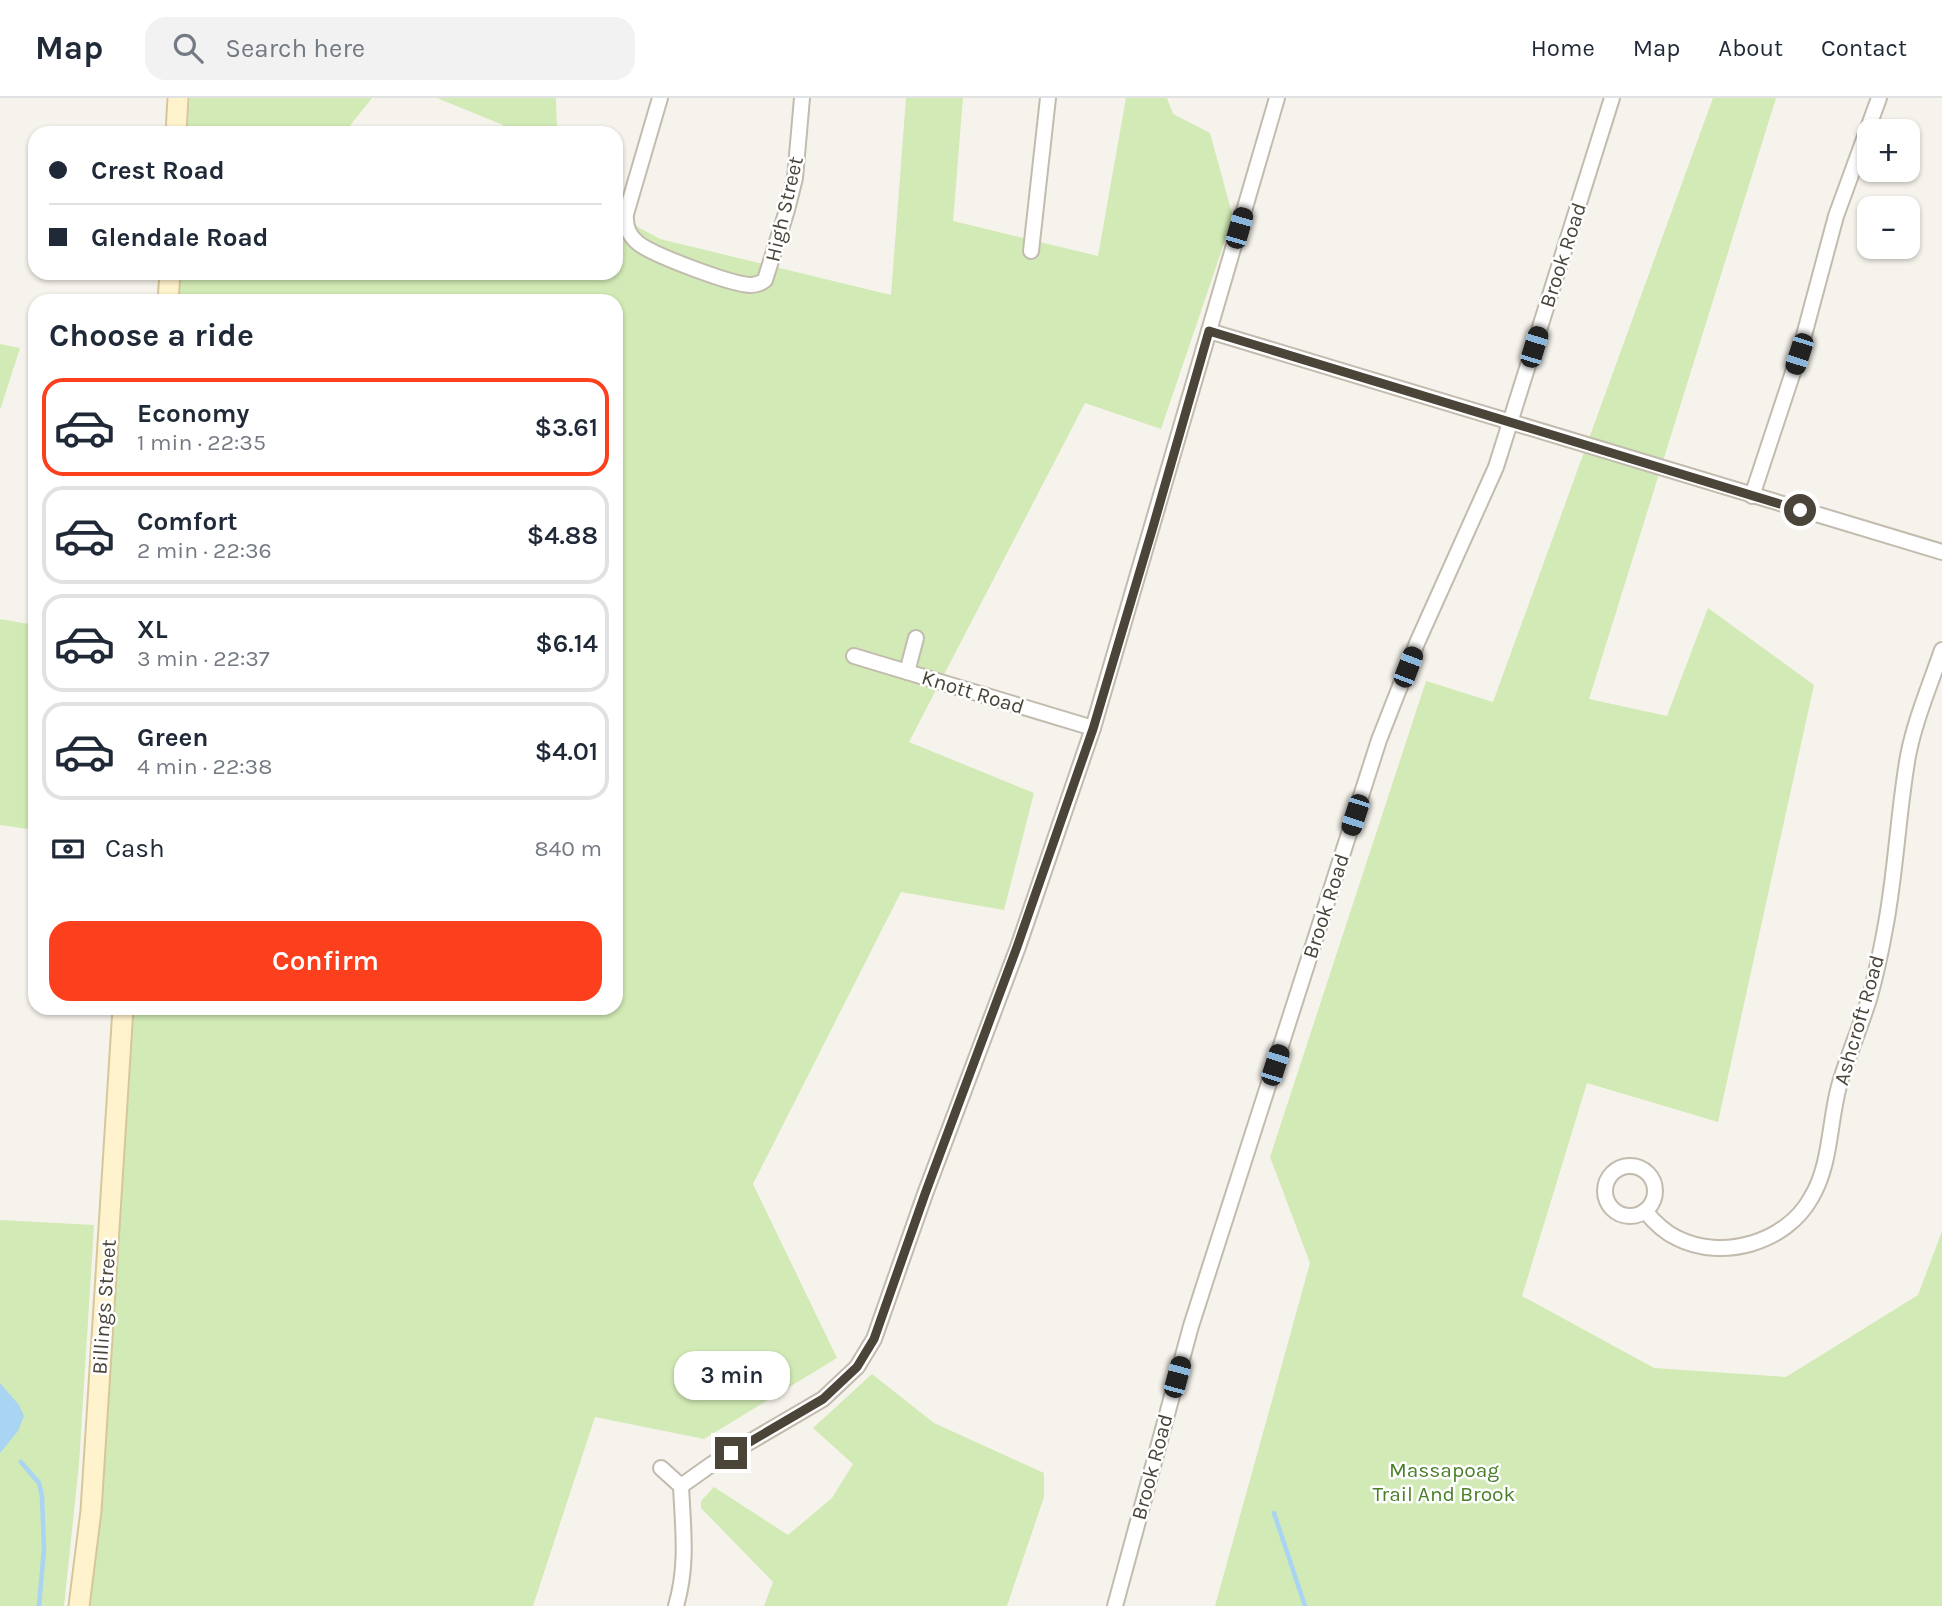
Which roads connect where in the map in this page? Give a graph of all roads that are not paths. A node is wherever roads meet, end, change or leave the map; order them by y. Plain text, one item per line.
1 (178, 98) edge
2 (660, 98) edge
3 (802, 98) edge
4 (1048, 98) edge
5 (1277, 98) edge
6 (1612, 98) edge
7 (1880, 98) edge
8 (176, 126) edge
9 (1031, 251) dead end
10 (1209, 331) junction
11 (1510, 422) junction
12 (1752, 496) junction
13 (1942, 552) edge
14 (916, 638) dead end
15 (1942, 650) edge
16 (853, 656) dead end
17 (907, 672) junction
18 (1093, 729) junction
19 (123, 1015) edge
20 (1645, 1211) dead end
21 (661, 1468) dead end
22 (681, 1486) junction
23 (79, 1606) edge
24 (676, 1606) edge
25 (1115, 1606) edge

1 - 8 street
2 - 3 street, High Street
4 - 9 street
5 - 10 street
6 - 11 street, Brook Road
7 - 12 street
10 - 11 street
10 - 18 street
11 - 12 street
11 - 25 street, Brook Road
12 - 13 street
14 - 17 street
15 - 20 street, Ashcroft Road
16 - 17 street, Knott Road
17 - 18 street, Knott Road
18 - 22 street
19 - 23 street, Billings Street
21 - 22 street
22 - 24 street

